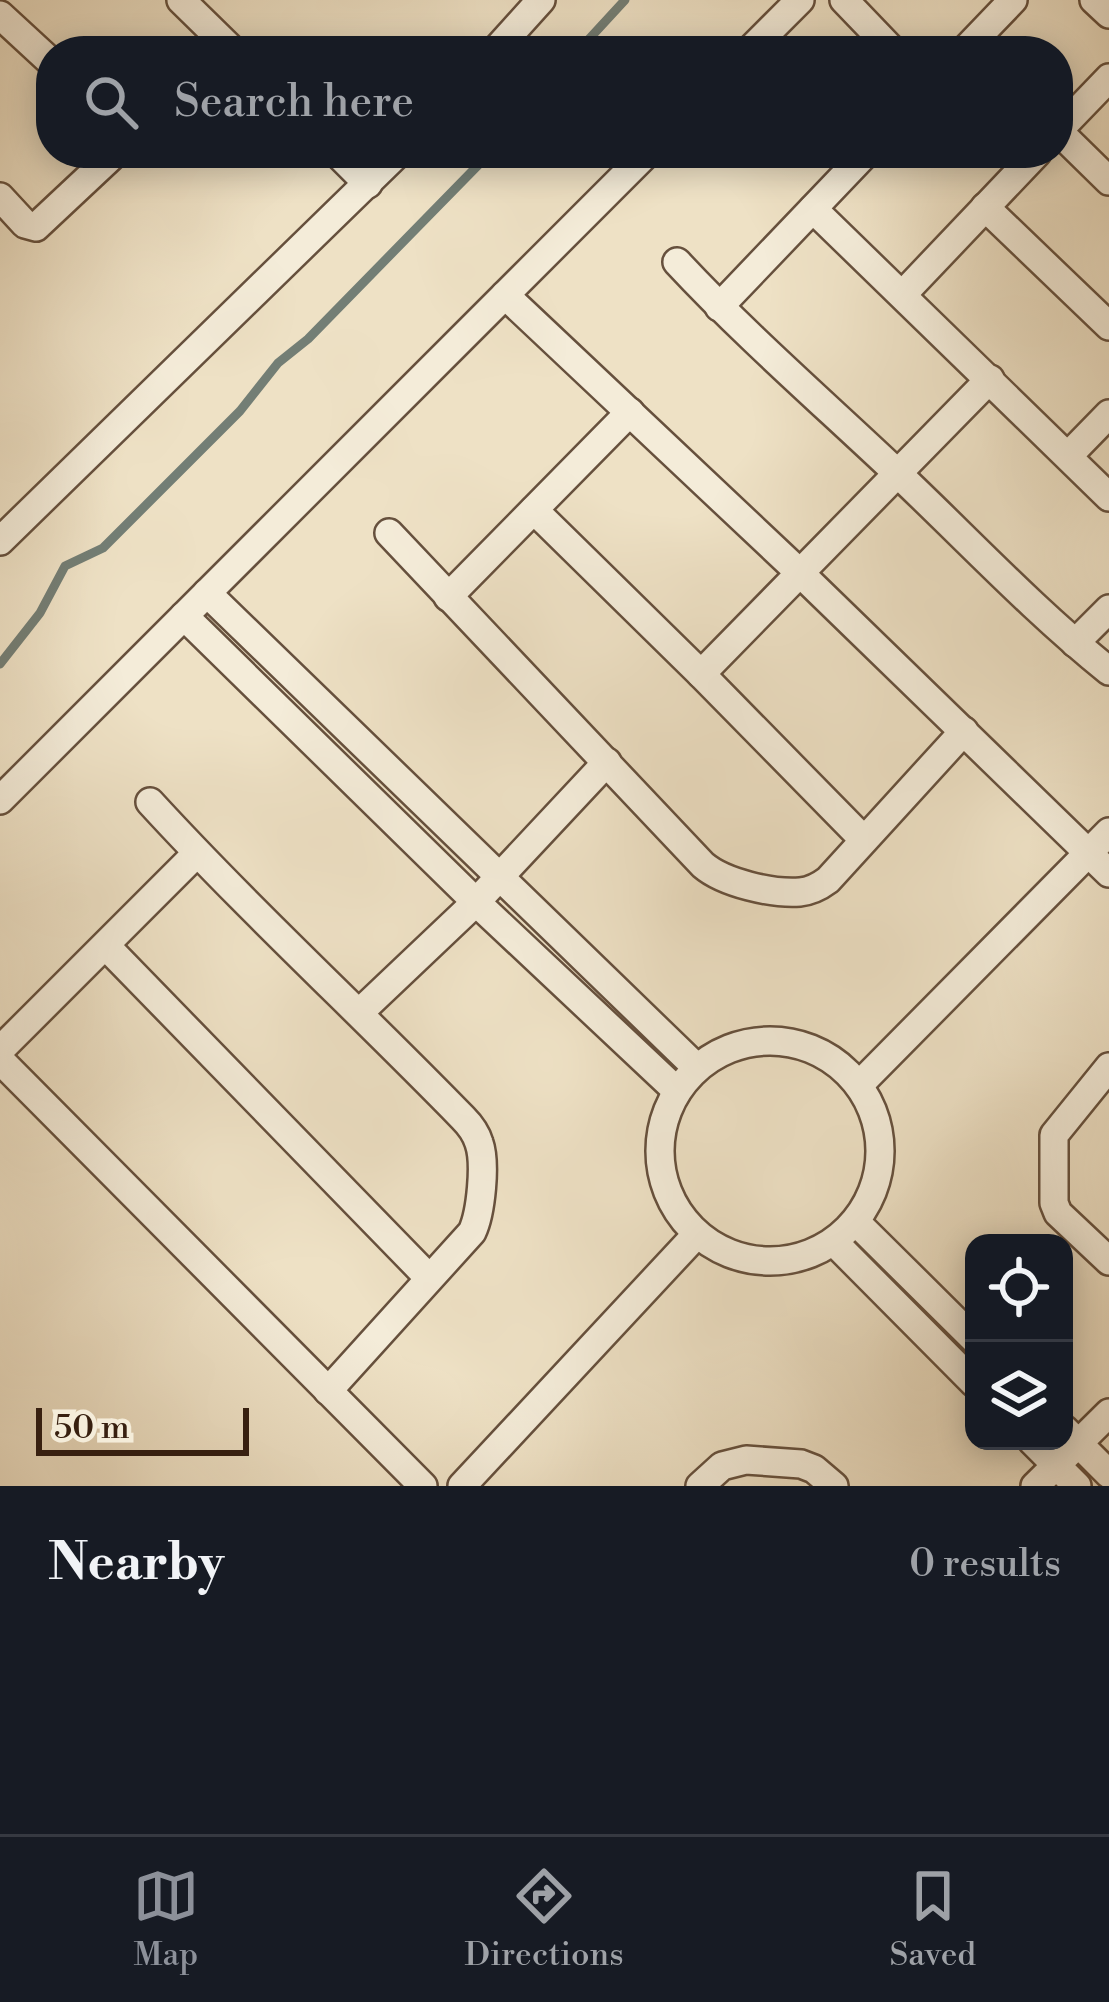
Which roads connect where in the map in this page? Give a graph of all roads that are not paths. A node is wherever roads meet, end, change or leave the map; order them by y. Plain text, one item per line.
1 (182, 0) edge
2 (541, 0) edge
3 (800, 0) edge
4 (844, 0) edge
5 (1013, 0) edge
6 (1094, 0) edge
7 (1109, 14) edge
8 (0, 15) edge
9 (214, 36) edge
10 (509, 36) edge
11 (764, 36) edge
12 (879, 36) edge
13 (978, 36) edge
14 (36, 48) edge
15 (1109, 78) edge
16 (1073, 115) edge
17 (1073, 146) edge
18 (99, 168) edge
19 (352, 168) edge
20 (383, 168) edge
21 (632, 168) edge
22 (852, 168) edge
23 (1023, 168) edge
24 (1109, 181) edge
25 (368, 184) junction
26 (0, 197) edge
27 (985, 207) junction
28 (813, 209) junction
29 (677, 262) dead end
30 (903, 294) junction
31 (505, 295) junction
32 (719, 307) junction
33 (1109, 326) edge
34 (990, 379) junction
35 (630, 412) junction
36 (1109, 414) edge
37 (1069, 455) junction
38 (898, 473) junction
39 (1109, 496) edge
40 (534, 511) junction
41 (388, 533) dead end
42 (0, 541) edge
43 (800, 574) junction
44 (207, 592) junction
45 (448, 597) junction
46 (1109, 609) edge
47 (184, 616) junction
48 (1075, 644) junction
49 (1109, 671) edge
50 (701, 674) junction
51 (964, 731) junction
52 (607, 763) junction
53 (0, 800) edge
54 (150, 802) dead end
55 (1109, 832) edge
56 (863, 839) junction
57 (197, 854) junction
58 (1099, 863) edge
59 (499, 876) junction
60 (476, 902) junction
61 (106, 946) junction
62 (360, 1012) junction
63 (0, 1050) edge
64 (0, 1060) edge
65 (696, 1066) junction
66 (1109, 1067) edge
67 (860, 1084) junction
68 (676, 1090) junction
69 (856, 1222) junction
70 (697, 1234) junction
71 (834, 1242) junction
72 (1109, 1261) edge
73 (429, 1278) junction
74 (965, 1330) edge
75 (965, 1374) edge
76 (328, 1391) junction
77 (1109, 1413) edge
78 (1073, 1435) edge
79 (1073, 1438) edge
80 (1041, 1450) edge
81 (1064, 1450) edge
82 (1057, 1465) junction
83 (1109, 1474) edge
84 (423, 1486) edge
85 (462, 1486) edge
86 (700, 1486) edge
87 (834, 1486) edge
88 (1035, 1486) edge
89 (1077, 1486) edge

1 - 9 street
2 - 10 street
3 - 11 street
4 - 12 street
5 - 13 street
6 - 7 street
8 - 14 street
15 - 16 street
17 - 24 street
18 - 26 street
19 - 25 street
20 - 25 street
21 - 31 street
22 - 28 street
23 - 27 street
25 - 42 street
27 - 30 street
27 - 33 street
28 - 30 street
28 - 32 street
29 - 32 street
30 - 34 street
31 - 35 street
31 - 44 street
32 - 38 street
34 - 37 street
34 - 38 street
35 - 40 street
35 - 43 street
36 - 37 street
37 - 39 street
38 - 43 street
38 - 48 street
40 - 45 street
40 - 50 street
41 - 45 street
43 - 50 street
43 - 51 street
44 - 47 street
44 - 59 street
45 - 52 street
46 - 48 street
47 - 53 street
47 - 60 street
48 - 49 street
50 - 56 street
51 - 56 street
51 - 58 street
52 - 56 street
52 - 59 street
54 - 57 street
55 - 58 street
57 - 61 street
57 - 62 street
58 - 67 street
59 - 60 street
59 - 65 street
60 - 62 street
60 - 68 street
61 - 63 street
61 - 73 street
62 - 73 street
64 - 76 street
65 - 67 street
65 - 68 street
66 - 72 street
67 - 69 street
68 - 70 street
69 - 71 street
69 - 74 street
70 - 71 street
70 - 85 street
71 - 75 street
73 - 76 street
76 - 84 street
77 - 78 street
79 - 83 street
80 - 82 street
81 - 82 street
82 - 88 street
82 - 89 street
86 - 87 street

